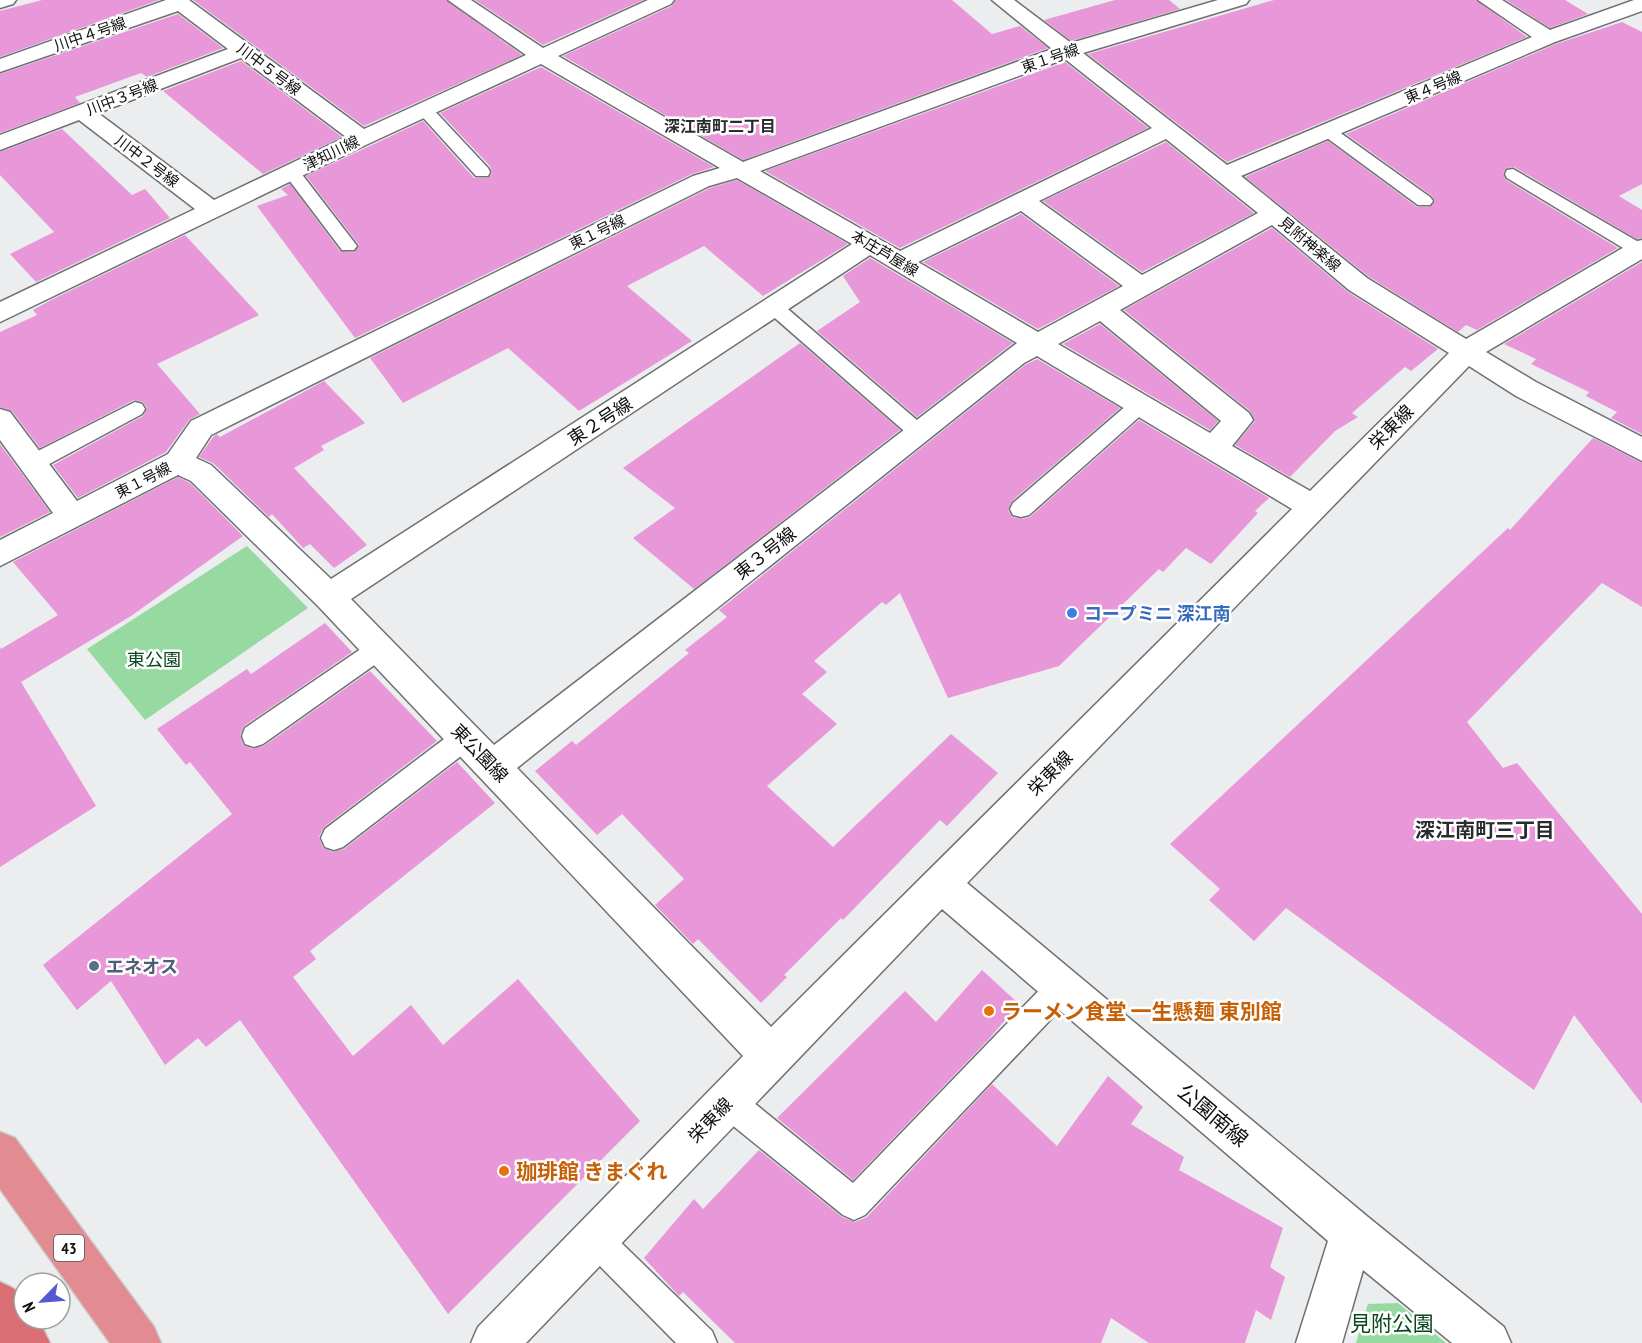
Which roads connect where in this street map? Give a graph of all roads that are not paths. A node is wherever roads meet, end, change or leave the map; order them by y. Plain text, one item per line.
1 (6, 0) edge
2 (458, 0) edge
3 (664, 0) edge
4 (1002, 0) edge
5 (1239, 0) edge
6 (1488, 0) edge
7 (0, 2) edge
8 (178, 2) edge
9 (1642, 4) edge
10 (1192, 6) edge
11 (1548, 38) junction
12 (244, 50) junction
13 (1066, 51) junction
14 (540, 55) junction
15 (0, 66) edge
16 (424, 109) junction
17 (82, 112) junction
18 (1167, 130) junction
19 (1329, 132) junction
20 (362, 138) junction
21 (0, 143) edge
22 (740, 170) junction
23 (291, 172) junction
24 (482, 172) dead end
25 (1225, 174) junction
26 (1512, 174) dead end
27 (1023, 201) junction
28 (1424, 201) dead end
29 (211, 210) junction
30 (1274, 214) junction
31 (870, 244) junction
32 (348, 246) dead end
33 (1641, 249) edge
34 (899, 261) junction
35 (1140, 286) junction
36 (4, 303) edge
37 (775, 308) junction
38 (1101, 308) junction
39 (1038, 343) junction
40 (1467, 351) junction
41 (1141, 404) junction
42 (135, 409) dead end
43 (0, 419) edge
44 (918, 432) junction
45 (1214, 447) junction
46 (1642, 450) edge
47 (178, 462) junction
48 (33, 463) junction
49 (1312, 507) junction
50 (1021, 508) dead end
51 (72, 516) junction
52 (0, 554) edge
53 (329, 597) junction
54 (379, 649) junction
55 (254, 736) dead end
56 (465, 738) junction
57 (493, 766) junction
58 (334, 838) dead end
59 (941, 884) junction
60 (1062, 987) junction
61 (771, 1056) junction
62 (727, 1101) junction
63 (0, 1153) edge
64 (1352, 1233) junction
65 (595, 1239) junction
66 (0, 1305) edge
67 (27, 1343) edge
68 (138, 1343) edge
69 (494, 1343) edge
70 (700, 1343) edge
71 (1318, 1343) edge
72 (1488, 1343) edge

1 - 7 street
2 - 14 street, 本庄芦屋線
3 - 14 street, 津知川線
4 - 13 street, 見附神楽線
5 - 10 street, 東１号線
6 - 11 street
8 - 12 street, 川中５号線
8 - 15 street, 川中４号線
9 - 11 street, 東４号線
10 - 13 street, 東１号線
11 - 19 street, 東４号線
12 - 17 street, 川中３号線
12 - 20 street, 川中５号線
13 - 18 street, 見附神楽線
13 - 22 street, 東１号線
14 - 16 street, 津知川線
14 - 22 street, 本庄芦屋線
16 - 20 street, 津知川線
16 - 24 lane
17 - 21 street, 川中３号線
17 - 29 street, 川中２号線
18 - 25 street, 見附神楽線
18 - 27 street
19 - 25 street, 東４号線
19 - 28 lane
20 - 23 street, 津知川線
22 - 31 street, 本庄芦屋線
22 - 47 street, 東１号線
23 - 29 street, 津知川線
23 - 32 lane
25 - 30 street, 見附神楽線
26 - 33 lane
27 - 34 street
27 - 35 street
29 - 36 street, 津知川線
30 - 35 street, 東３号線
30 - 40 street, 見附神楽線
31 - 34 street, 本庄芦屋線
31 - 37 street, 東２号線
33 - 40 street, 栄東線
34 - 39 street, 本庄芦屋線
35 - 38 street, 東３号線
37 - 44 lane
37 - 53 street, 東２号線
38 - 39 street, 東３号線
38 - 45 street
39 - 41 street, 本庄芦屋線
39 - 44 street, 東３号線
40 - 46 street, 見附神楽線
40 - 49 street, 栄東線
41 - 45 street, 本庄芦屋線
41 - 50 lane
42 - 48 lane
43 - 48 street
44 - 57 street, 東３号線
45 - 49 street, 本庄芦屋線
47 - 51 street, 東１号線
47 - 53 street, 東公園線
48 - 51 street
49 - 59 street, 栄東線
51 - 52 street, 東１号線
53 - 54 street, 東公園線
54 - 55 lane
54 - 56 street, 東公園線
56 - 57 street, 東公園線
56 - 58 lane
57 - 61 street, 東公園線
59 - 60 street, 公園南線
59 - 61 street, 栄東線
60 - 62 lane
60 - 64 street, 公園南線
61 - 62 street, 栄東線
62 - 65 street, 栄東線
63 - 68 highway, 43
64 - 71 street
64 - 72 street, 公園南線
65 - 69 street, 栄東線
65 - 70 lane
66 - 67 highway

